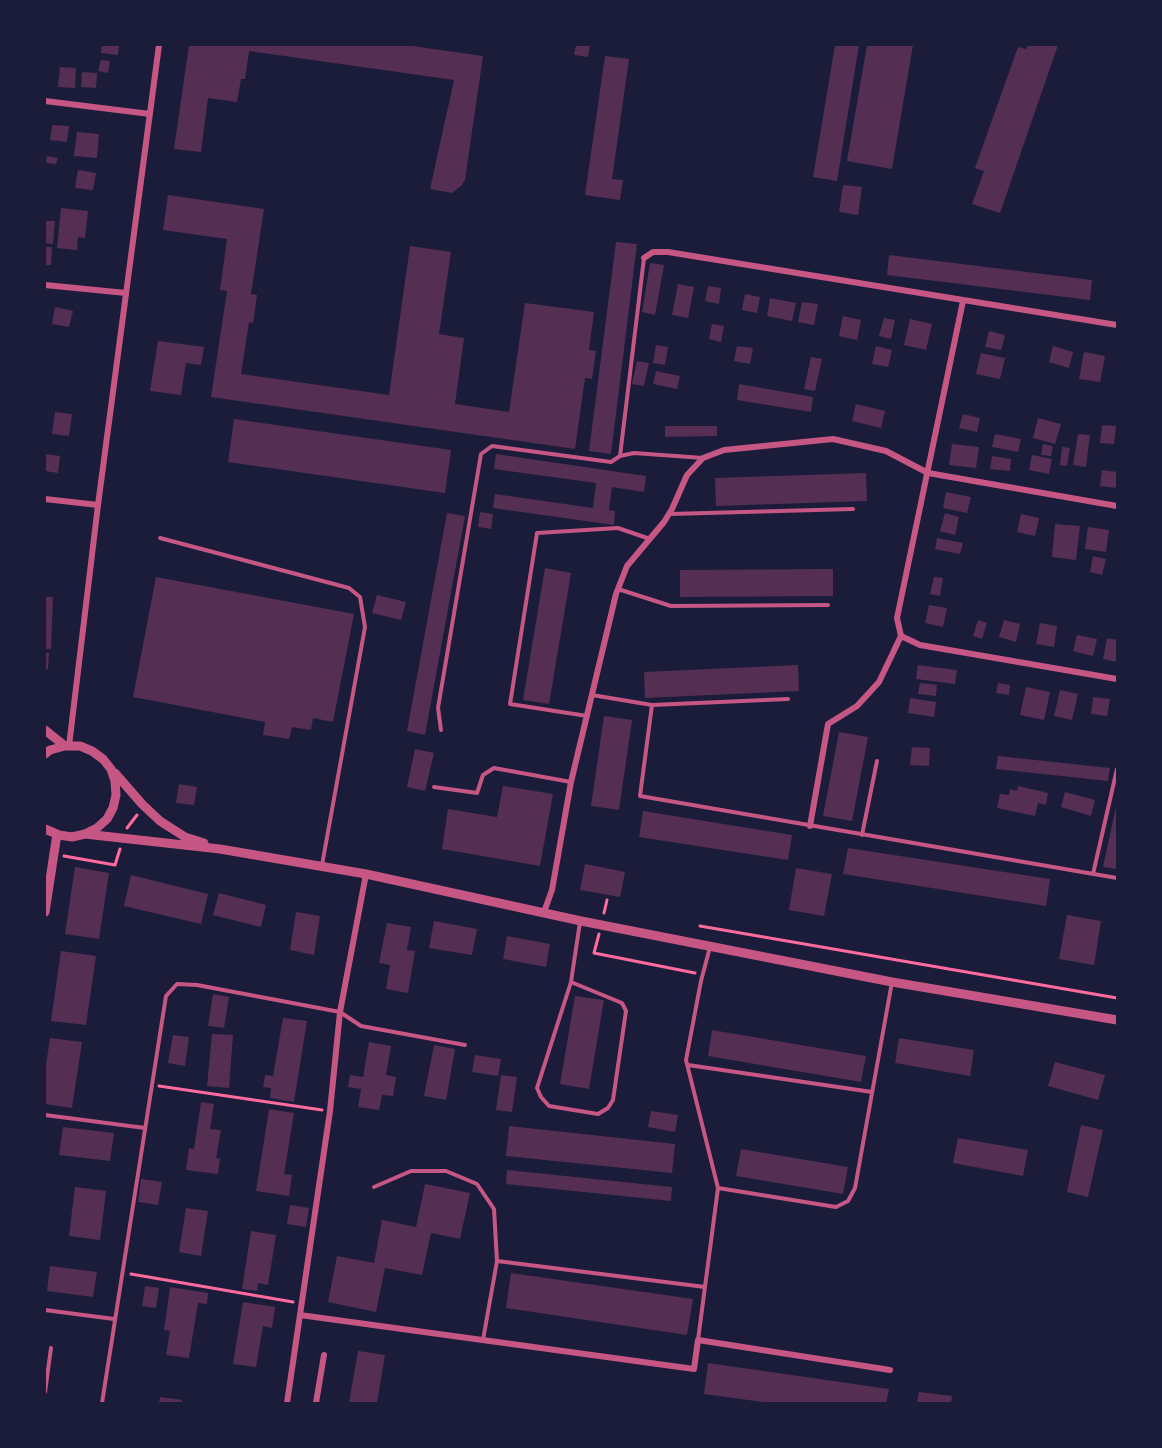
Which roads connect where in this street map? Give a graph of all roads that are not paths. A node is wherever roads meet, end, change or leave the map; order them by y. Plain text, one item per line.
1 (159, 45) edge
2 (45, 101) edge
3 (150, 114) junction
4 (644, 258) joint
5 (45, 285) edge
6 (126, 293) junction
7 (963, 301) junction
8 (1117, 325) edge
9 (620, 456) junction
10 (703, 458) junction
11 (928, 473) junction
12 (45, 499) edge
13 (98, 505) junction
14 (1117, 506) edge
15 (853, 509) dead end
16 (669, 514) junction
17 (160, 538) dead end
18 (650, 539) junction
19 (618, 589) junction
20 (828, 605) dead end
21 (900, 636) junction
22 (1117, 680) edge
23 (592, 695) junction
24 (788, 699) dead end
25 (652, 705) junction
26 (586, 716) junction
27 (45, 730) edge
28 (441, 730) dead end
29 (67, 746) junction
30 (45, 754) edge
31 (877, 761) dead end
32 (111, 769) junction
33 (1117, 769) edge
34 (571, 782) junction
35 (434, 787) dead end
36 (810, 826) junction
37 (45, 829) edge
38 (57, 834) junction
39 (85, 834) junction
40 (862, 835) junction
41 (220, 849) junction
42 (322, 867) junction
43 (366, 874) junction
44 (1093, 874) junction
45 (1117, 878) edge
46 (45, 912) edge
47 (544, 912) junction
48 (581, 921) junction
49 (710, 946) junction
50 (571, 982) junction
51 (892, 982) junction
52 (340, 1012) junction
53 (1117, 1020) edge
54 (465, 1045) dead end
55 (687, 1065) junction
56 (872, 1092) junction
57 (45, 1115) edge
58 (145, 1128) junction
59 (374, 1187) dead end
60 (718, 1188) junction
61 (497, 1261) junction
62 (705, 1287) junction
63 (45, 1310) edge
64 (300, 1315) junction
65 (114, 1319) junction
66 (483, 1340) junction
67 (698, 1340) junction
68 (51, 1348) dead end
69 (324, 1355) dead end
70 (890, 1370) dead end
71 (45, 1392) edge
72 (102, 1403) edge
73 (287, 1403) edge
74 (316, 1403) edge

1 - 3 street
2 - 3 street
3 - 6 street
4 - 7 street
4 - 9 lane
5 - 6 street
6 - 13 street
7 - 8 street
7 - 11 street
9 - 10 lane
9 - 28 lane
10 - 11 street
10 - 16 street
11 - 14 street
11 - 21 street
12 - 13 street
13 - 29 street
15 - 16 lane
16 - 18 street
17 - 42 lane
18 - 19 street
18 - 26 lane
19 - 20 lane
19 - 23 street
21 - 22 street
21 - 36 street
23 - 25 lane
23 - 26 street
24 - 25 lane
25 - 36 lane
26 - 34 street
27 - 29 street
29 - 30 street
29 - 32 street
31 - 40 lane
32 - 39 street
32 - 41 street
33 - 44 lane
34 - 35 lane
34 - 47 street
36 - 40 lane
37 - 38 street
38 - 39 street
38 - 46 street
39 - 41 street
40 - 44 lane
41 - 42 street
42 - 43 street
43 - 47 street
43 - 52 street
44 - 45 lane
47 - 48 street
48 - 49 street
48 - 50 lane
49 - 51 street
49 - 55 lane
50 - 50 lane
51 - 53 street
51 - 56 lane
52 - 54 lane
52 - 58 lane
52 - 64 street
55 - 56 lane
55 - 60 lane
56 - 60 lane
57 - 58 lane
58 - 65 lane
59 - 61 lane
60 - 62 lane
61 - 62 lane
61 - 66 lane
62 - 67 lane
63 - 65 lane
64 - 66 street
64 - 73 street
65 - 72 lane
66 - 67 street
67 - 70 street
68 - 71 lane
69 - 74 street

